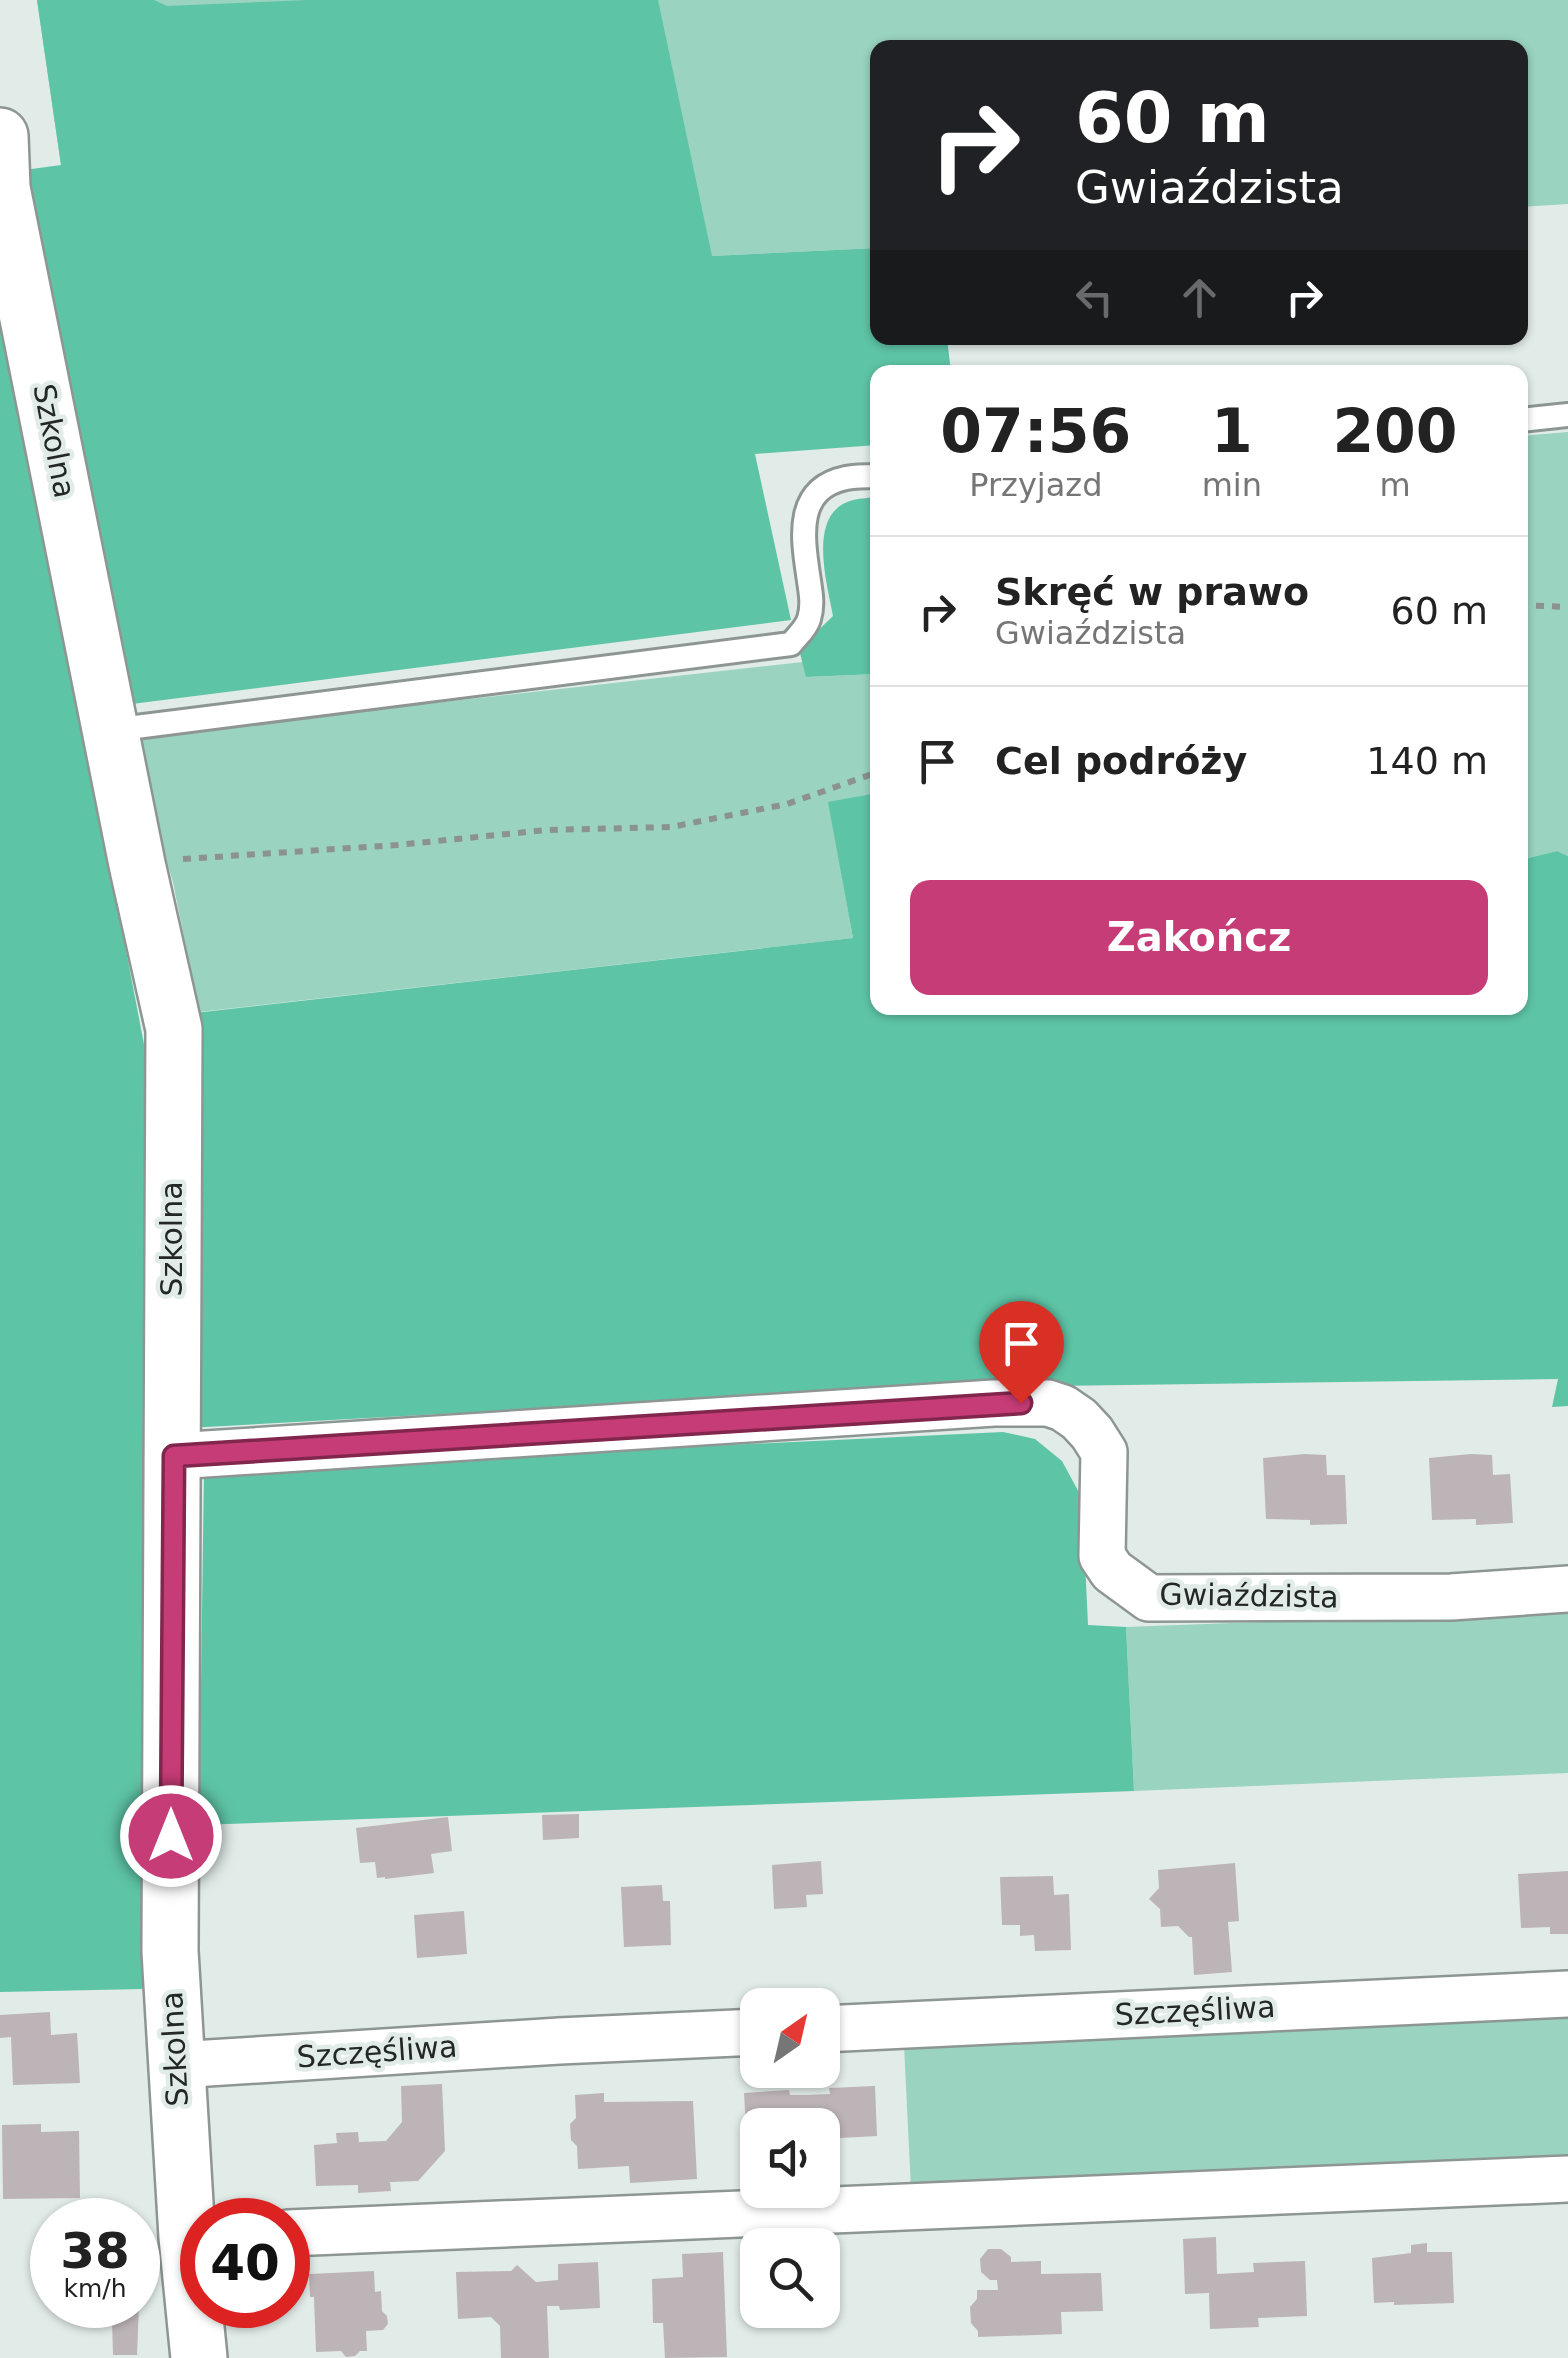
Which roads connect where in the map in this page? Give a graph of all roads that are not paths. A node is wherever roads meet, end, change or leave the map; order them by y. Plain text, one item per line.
1 (0, 136) edge
2 (1568, 415) edge
3 (1528, 419) edge
4 (870, 476) edge
5 (112, 730) junction
6 (174, 1456) junction
7 (1568, 1589) edge
8 (1568, 1994) edge
9 (840, 2027) edge
10 (740, 2033) edge
11 (176, 2065) junction
12 (1568, 2179) edge
13 (191, 2198) edge
14 (310, 2232) edge
15 (198, 2328) edge
16 (199, 2358) edge

1 - 5 street, Szkolna
2 - 3 lane
4 - 5 lane
5 - 6 street, Szkolna
6 - 7 street, Gwiaździsta
6 - 11 street, Szkolna
8 - 9 street, Szczęśliwa
10 - 11 street, Szczęśliwa
11 - 13 street, Szkolna
12 - 14 street
15 - 16 street, Szkolna

